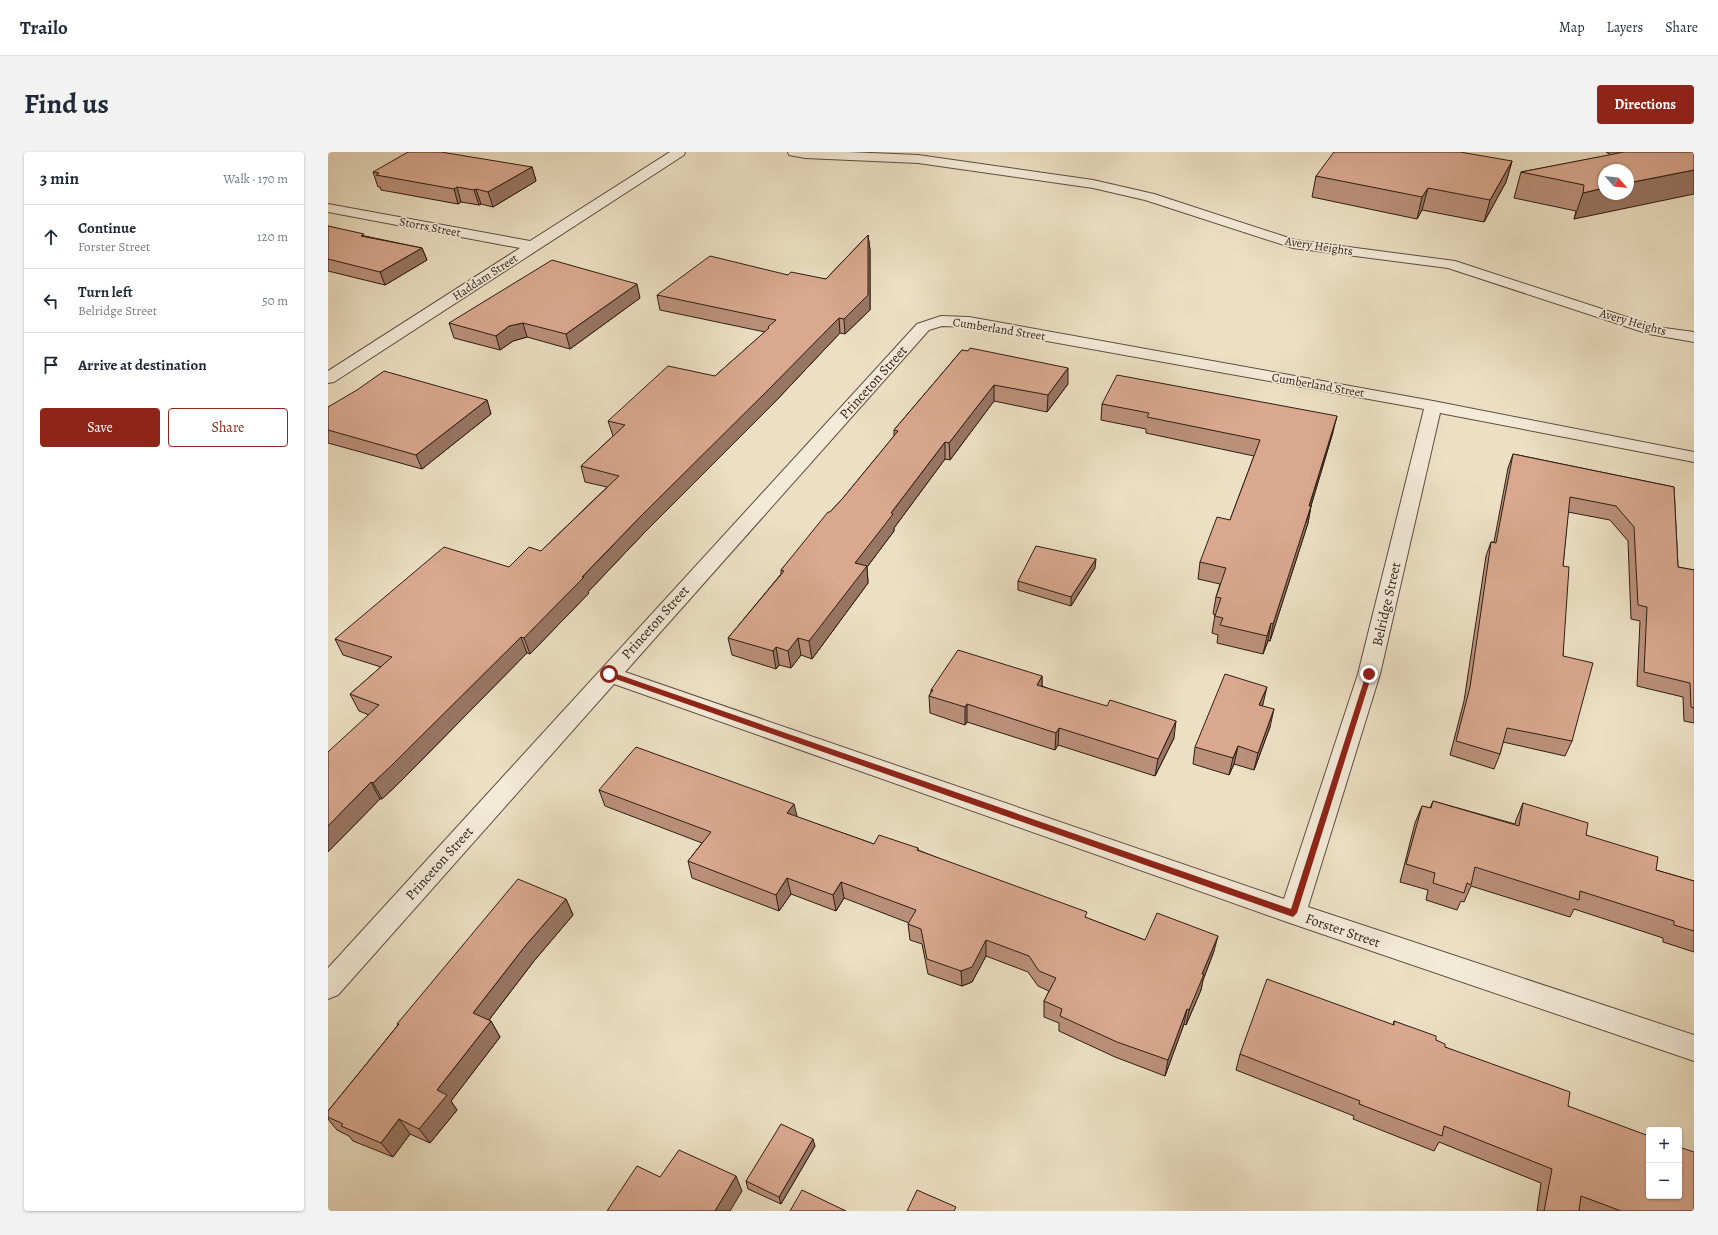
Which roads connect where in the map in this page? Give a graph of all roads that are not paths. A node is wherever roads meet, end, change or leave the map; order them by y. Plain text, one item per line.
1 (678, 152) edge
2 (794, 152) edge
3 (923, 156) edge
4 (328, 208) edge
5 (532, 246) junction
6 (941, 321) joint
7 (1694, 337) edge
8 (328, 378) edge
9 (1432, 406) junction
10 (1694, 457) edge
11 (609, 674) junction
12 (1293, 913) junction
13 (328, 986) edge
14 (1694, 1048) edge

1 - 5 street, Haddam Street
2 - 3 street, Avery Heights
3 - 7 street, Avery Heights
4 - 5 street, Storrs Street
5 - 8 street, Haddam Street
6 - 9 street, Cumberland Street
6 - 11 street, Princeton Street
9 - 10 street, Cumberland Street
9 - 12 street, Belridge Street
11 - 12 street, Forster Street
11 - 13 street, Princeton Street
12 - 14 street, Forster Street

